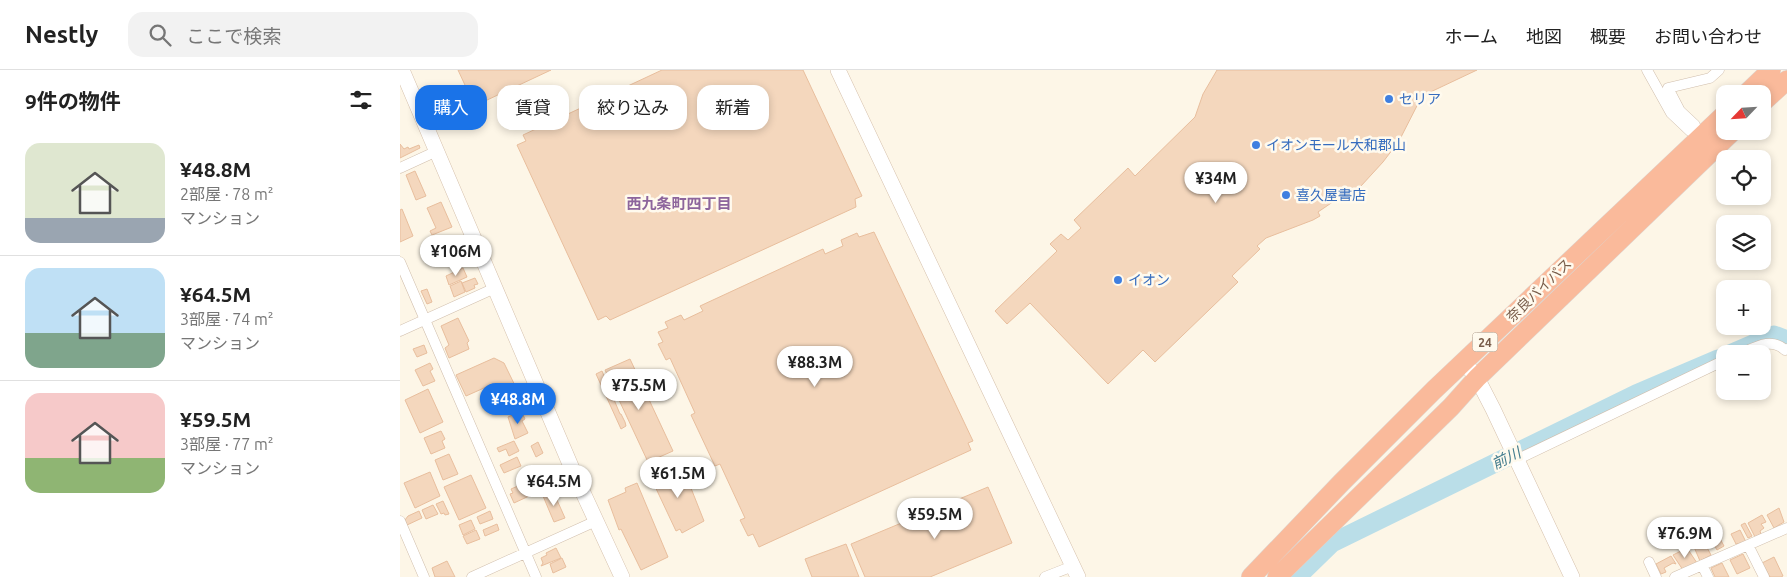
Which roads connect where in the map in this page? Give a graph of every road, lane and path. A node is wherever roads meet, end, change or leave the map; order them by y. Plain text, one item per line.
1 (402, 70) edge
2 (838, 70) edge
3 (1647, 70) edge
4 (1719, 70) edge
5 (1771, 70) edge
6 (1787, 80) edge
7 (1755, 85) edge
8 (1771, 95) edge
9 (1716, 123) edge
10 (1724, 140) edge
11 (437, 151) junction
12 (400, 168) edge
13 (400, 262) edge
14 (494, 288) junction
15 (425, 319) junction
16 (400, 331) edge
17 (1761, 345) edge
18 (1786, 350) edge
19 (1464, 362) junction
20 (1716, 364) edge
21 (1477, 378) junction
22 (1514, 454) junction
23 (596, 521) junction
24 (400, 522) edge
25 (1787, 528) edge
26 (1748, 545) junction
27 (525, 554) junction
28 (1649, 562) dead end
29 (1702, 565) junction
30 (1076, 571) edge
31 (424, 577) edge
32 (472, 577) edge
33 (536, 577) edge
34 (622, 577) edge
35 (1045, 577) edge
36 (1251, 577) edge
37 (1277, 577) edge
38 (1572, 577) edge
39 (1656, 577) edge
40 (1675, 577) edge
41 (1708, 577) edge
42 (1764, 577) edge

1 - 11 street
2 - 30 street
3 - 4 street
5 - 7 highway
6 - 8 highway
9 - 19 highway, 奈良バイパス / 24
10 - 21 highway, 奈良バイパス / 24
11 - 12 street
11 - 14 street
13 - 15 street
14 - 15 street
14 - 23 street
15 - 16 street
15 - 27 street
17 - 18 street
19 - 21 street
19 - 36 highway, 奈良バイパス / 24
20 - 22 street
21 - 22 street
21 - 37 highway, 奈良バイパス / 24
22 - 38 street
23 - 27 street
23 - 34 street
24 - 31 street
25 - 26 street
26 - 29 street
26 - 42 street
27 - 32 street
27 - 33 street
28 - 39 street
29 - 40 street
29 - 41 street
30 - 35 street

